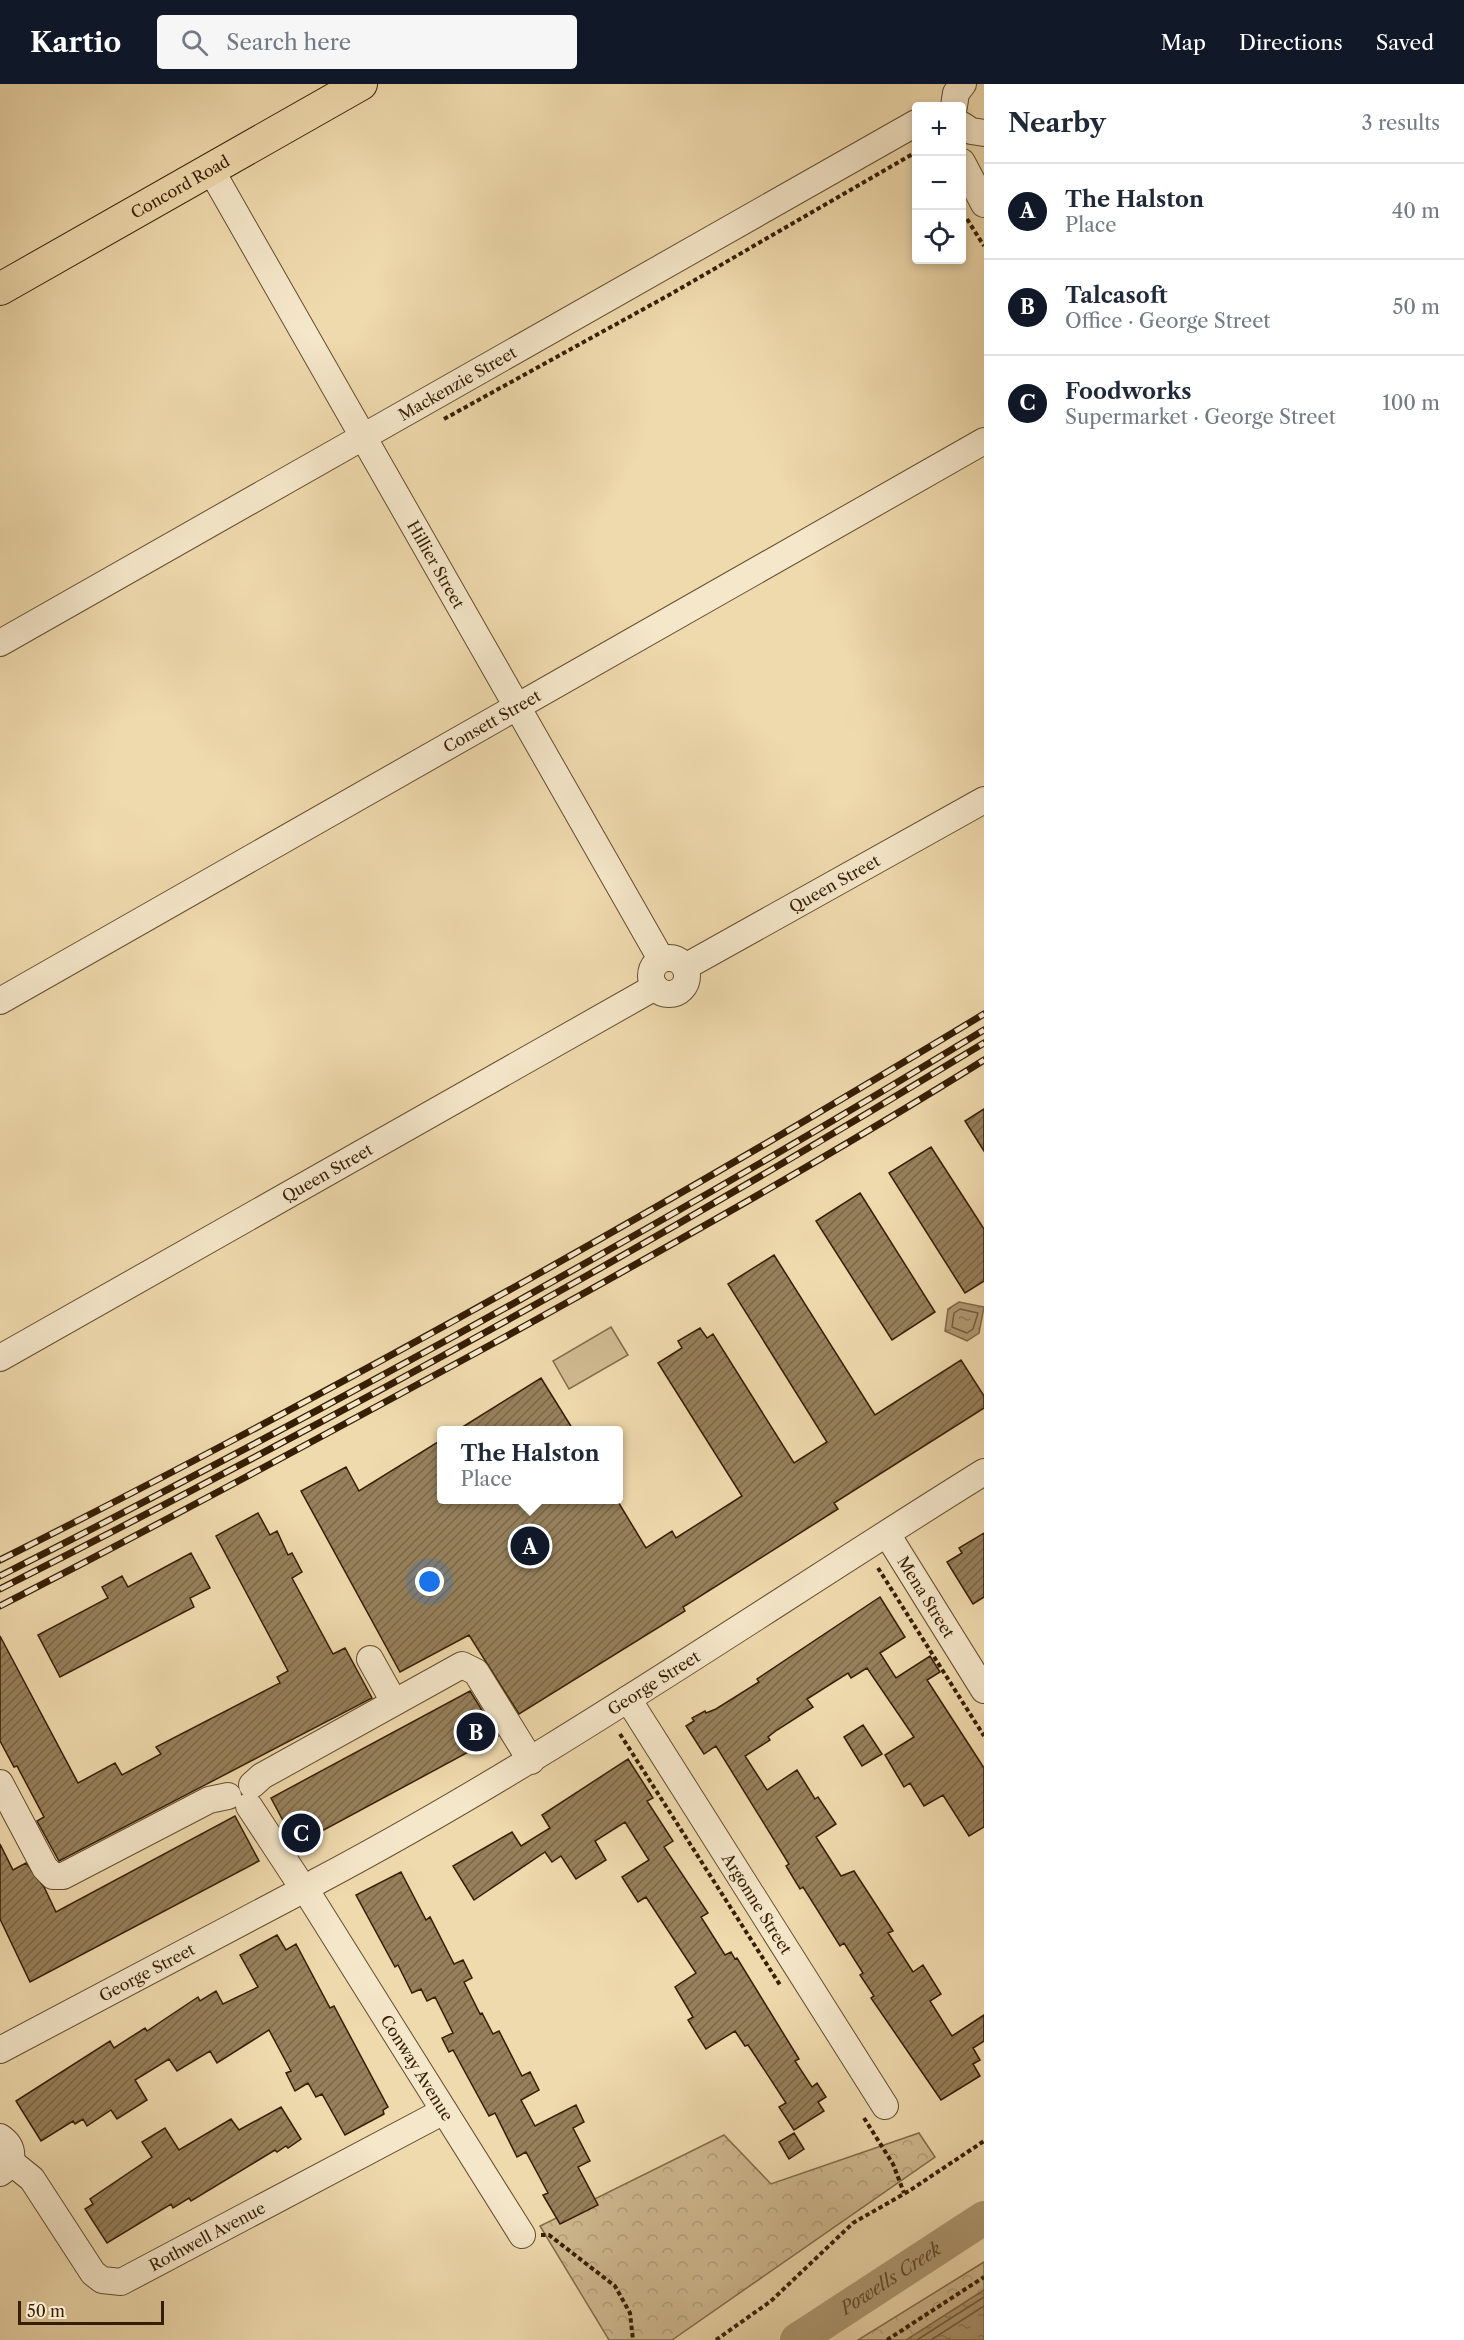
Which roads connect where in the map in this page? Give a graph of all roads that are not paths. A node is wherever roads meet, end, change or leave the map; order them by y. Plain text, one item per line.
1 (361, 84) edge
2 (963, 84) edge
3 (959, 102) edge
4 (912, 125) edge
5 (211, 170) junction
6 (966, 170) edge
7 (984, 204) edge
8 (0, 289) edge
9 (363, 436) junction
10 (984, 441) edge
11 (0, 643) edge
12 (517, 707) junction
13 (984, 800) edge
14 (673, 963) junction
15 (0, 1001) edge
16 (0, 1358) edge
17 (984, 1472) edge
18 (887, 1534) junction
19 (370, 1659) dead end
20 (984, 1690) edge
21 (628, 1699) junction
22 (394, 1702) junction
23 (531, 1761) junction
24 (0, 1783) edge
25 (243, 1796) junction
26 (304, 1889) junction
27 (0, 2050) edge
28 (444, 2110) junction
29 (873, 2110) road end
30 (0, 2137) edge
31 (5, 2167) edge
32 (522, 2235) road end

1 - 5 main road, Concord Road
2 - 3 street
4 - 9 street, Mackenzie Street
5 - 8 main road, Concord Road
5 - 9 street, Hillier Street
6 - 7 street
9 - 11 street, Mackenzie Street
9 - 12 street, Hillier Street
10 - 12 street, Consett Street
12 - 14 street, Hillier Street
12 - 15 street, Consett Street
13 - 14 street, Queen Street
14 - 16 street, Queen Street
17 - 18 street, George Street
18 - 20 street, Mena Street
18 - 21 street, George Street
19 - 22 street
21 - 23 street, George Street
21 - 29 street, Argonne Street
22 - 23 street
22 - 25 street
23 - 26 street, George Street
24 - 25 street
25 - 26 street, Conway Avenue
26 - 27 street, George Street
26 - 28 street, Conway Avenue
28 - 31 street, Rothwell Avenue
28 - 32 street, Conway Avenue
30 - 31 street

